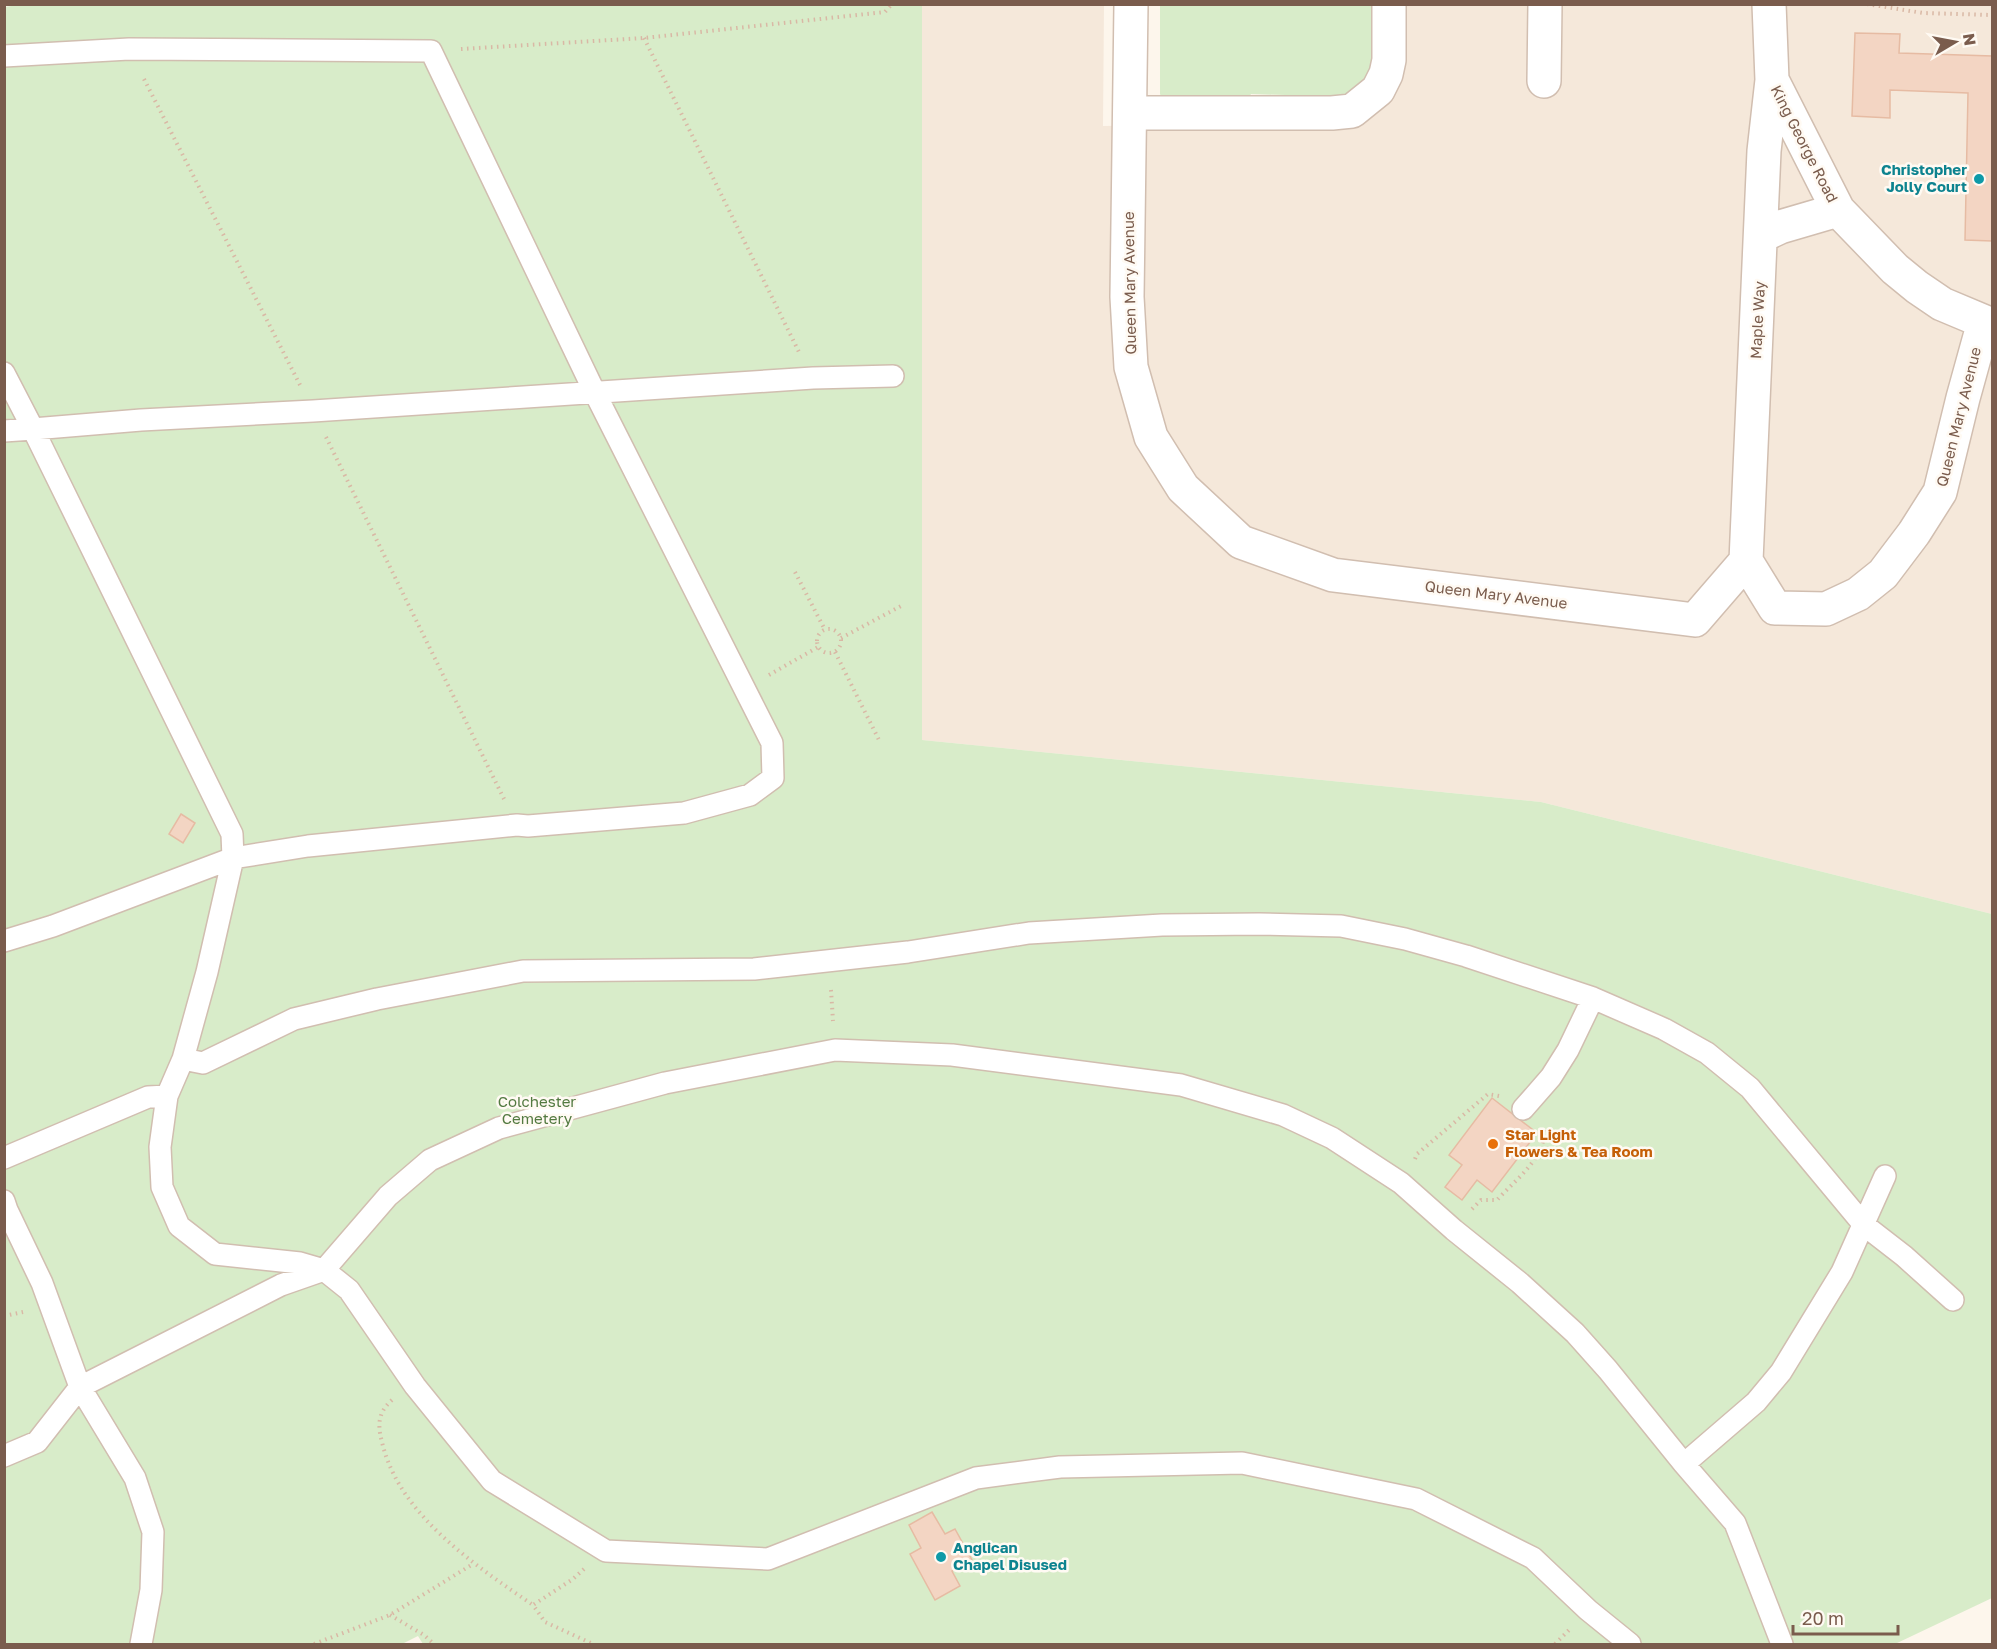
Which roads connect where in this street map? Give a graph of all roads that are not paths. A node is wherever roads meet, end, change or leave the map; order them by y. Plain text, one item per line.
1 (1131, 4) edge
2 (1389, 4) edge
3 (1545, 4) edge
4 (1769, 4) edge
5 (4, 56) edge
6 (1772, 80) junction
7 (1544, 81) dead end
8 (1130, 113) junction
9 (1838, 210) junction
10 (1761, 236) junction
11 (1988, 323) edge
12 (4, 373) edge
13 (893, 376) dead end
14 (595, 393) junction
15 (33, 429) junction
16 (4, 431) edge
17 (1746, 561) junction
18 (233, 858) junction
19 (4, 941) edge
20 (1593, 998) junction
21 (183, 1059) junction
22 (167, 1096) junction
23 (1523, 1109) road end
24 (4, 1158) edge
25 (1885, 1176) dead end
26 (4, 1201) edge
27 (1864, 1225) junction
28 (324, 1270) junction
29 (1953, 1300) dead end
30 (80, 1387) junction
31 (4, 1456) edge
32 (1684, 1464) junction
33 (141, 1644) edge
34 (1630, 1644) edge
35 (1782, 1644) edge

1 - 8 street, Queen Mary Avenue
2 - 8 street
3 - 7 street
4 - 6 street, King George Road
5 - 14 lane
6 - 9 street, King George Road
6 - 10 street, Maple Way
8 - 17 street, Queen Mary Avenue
9 - 10 street, King George Road
9 - 11 street, King George Road
10 - 17 street, Maple Way
11 - 17 street, Queen Mary Avenue
12 - 15 lane
13 - 14 lane
14 - 15 lane
14 - 18 lane
15 - 16 lane
15 - 18 lane
18 - 19 lane
18 - 21 lane
20 - 21 lane
20 - 23 lane
20 - 27 lane
21 - 22 lane
22 - 24 lane
22 - 28 lane
25 - 27 lane
26 - 30 lane
27 - 29 lane
27 - 32 lane
28 - 30 lane
28 - 32 lane
28 - 34 lane
30 - 31 lane
30 - 33 lane
32 - 35 lane

